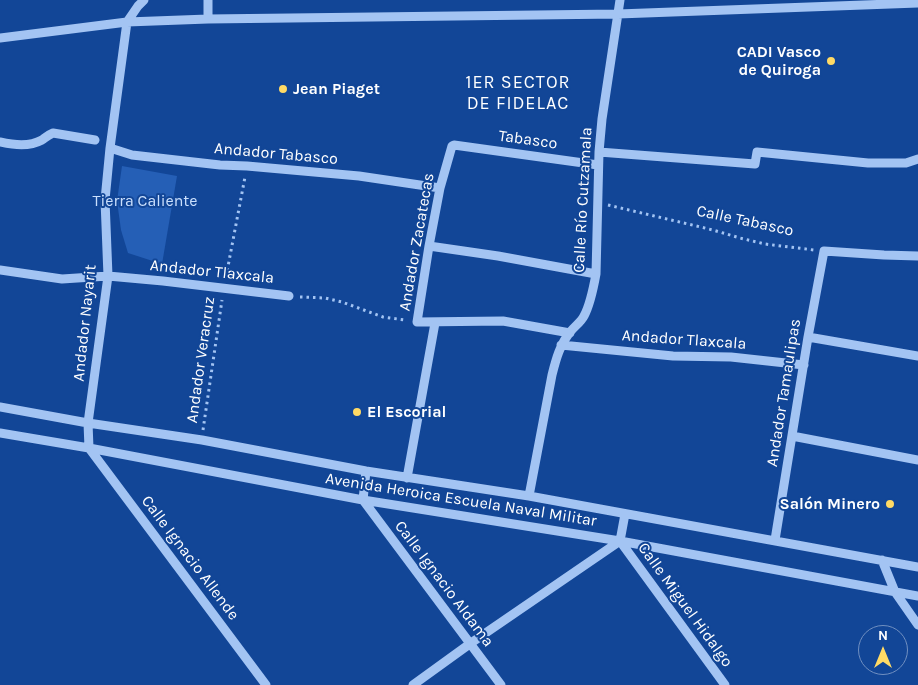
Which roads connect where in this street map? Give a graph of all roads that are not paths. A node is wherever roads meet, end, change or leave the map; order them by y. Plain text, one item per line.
1 (144, 0) edge
2 (208, 0) edge
3 (620, 0) edge
4 (918, 2) edge
5 (618, 14) junction
6 (208, 19) junction
7 (127, 22) junction
8 (0, 38) edge
9 (95, 140) dead end
10 (0, 142) edge
11 (454, 145) joint
12 (110, 148) junction
13 (599, 152) junction
14 (918, 159) edge
15 (598, 165) junction
16 (440, 188) junction
17 (429, 246) junction
18 (918, 256) edge
19 (0, 270) edge
20 (596, 274) junction
21 (108, 276) junction
22 (289, 296) road end
23 (435, 322) junction
24 (570, 333) junction
25 (808, 338) junction
26 (561, 345) junction
27 (918, 356) edge
28 (804, 365) junction
29 (0, 407) edge
30 (88, 422) junction
31 (0, 433) edge
32 (792, 436) junction
33 (89, 448) junction
34 (918, 460) edge
35 (366, 471) junction
36 (407, 478) junction
37 (530, 496) junction
38 (363, 500) junction
39 (625, 514) junction
40 (775, 540) junction
41 (620, 541) junction
42 (882, 560) junction
43 (918, 567) edge
44 (895, 592) junction
45 (918, 596) edge
46 (918, 625) edge
47 (471, 643) junction
48 (266, 685) edge
49 (413, 685) edge
50 (501, 685) edge
51 (725, 685) edge

1 - 7 street
2 - 6 street
3 - 5 street, Calle Río Cutzamala
4 - 5 street
5 - 6 street
5 - 13 street, Calle Río Cutzamala
6 - 7 street
7 - 8 street
7 - 12 street, Andador Nayarit
9 - 10 street
11 - 15 street, Tabasco
11 - 16 street, Andador Zacatecas
12 - 16 street, Andador Tabasco
12 - 21 street, Andador Nayarit
13 - 14 street
13 - 15 street, Calle Río Cutzamala
15 - 20 street, Calle Río Cutzamala
16 - 17 street, Andador Zacatecas
17 - 20 street
17 - 23 street, Andador Zacatecas
18 - 25 street, Andador Tamaulipas
19 - 21 street, Andador Tlaxcala
20 - 24 street, Calle Río Cutzamala
21 - 22 street, Andador Tlaxcala
21 - 30 street, Andador Nayarit
23 - 24 street
23 - 36 street, Andador Zacatecas
24 - 26 street, Calle Río Cutzamala
25 - 27 street
25 - 28 street, Andador Tamaulipas
26 - 28 street, Andador Tlaxcala
26 - 37 street, Calle Río Cutzamala
28 - 32 street, Andador Tamaulipas
29 - 30 street, Avenida Heroica Escuela Naval Militar
30 - 33 street, Andador Nayarit
30 - 35 street, Avenida Heroica Escuela Naval Militar
31 - 33 street, Avenida Heroica Escuela Naval Militar
32 - 34 street
32 - 40 street, Andador Tamaulipas
33 - 38 street, Avenida Heroica Escuela Naval Militar
33 - 48 street, Calle Ignacio Allende
35 - 36 street, Avenida Heroica Escuela Naval Militar
35 - 38 street
36 - 37 street, Avenida Heroica Escuela Naval Militar
37 - 39 street, Avenida Heroica Escuela Naval Militar
38 - 41 street, Avenida Heroica Escuela Naval Militar
38 - 47 street, Calle Ignacio Aldama
39 - 40 street, Avenida Heroica Escuela Naval Militar
39 - 41 street, Calle Miguel Hidalgo
40 - 42 street, Avenida Heroica Escuela Naval Militar
41 - 44 street, Avenida Heroica Escuela Naval Militar
41 - 47 street
41 - 51 street, Calle Miguel Hidalgo
42 - 43 street, Avenida Heroica Escuela Naval Militar
42 - 44 street
44 - 45 street, Avenida Heroica Escuela Naval Militar
44 - 46 street
47 - 49 street
47 - 50 street, Calle Ignacio Aldama

